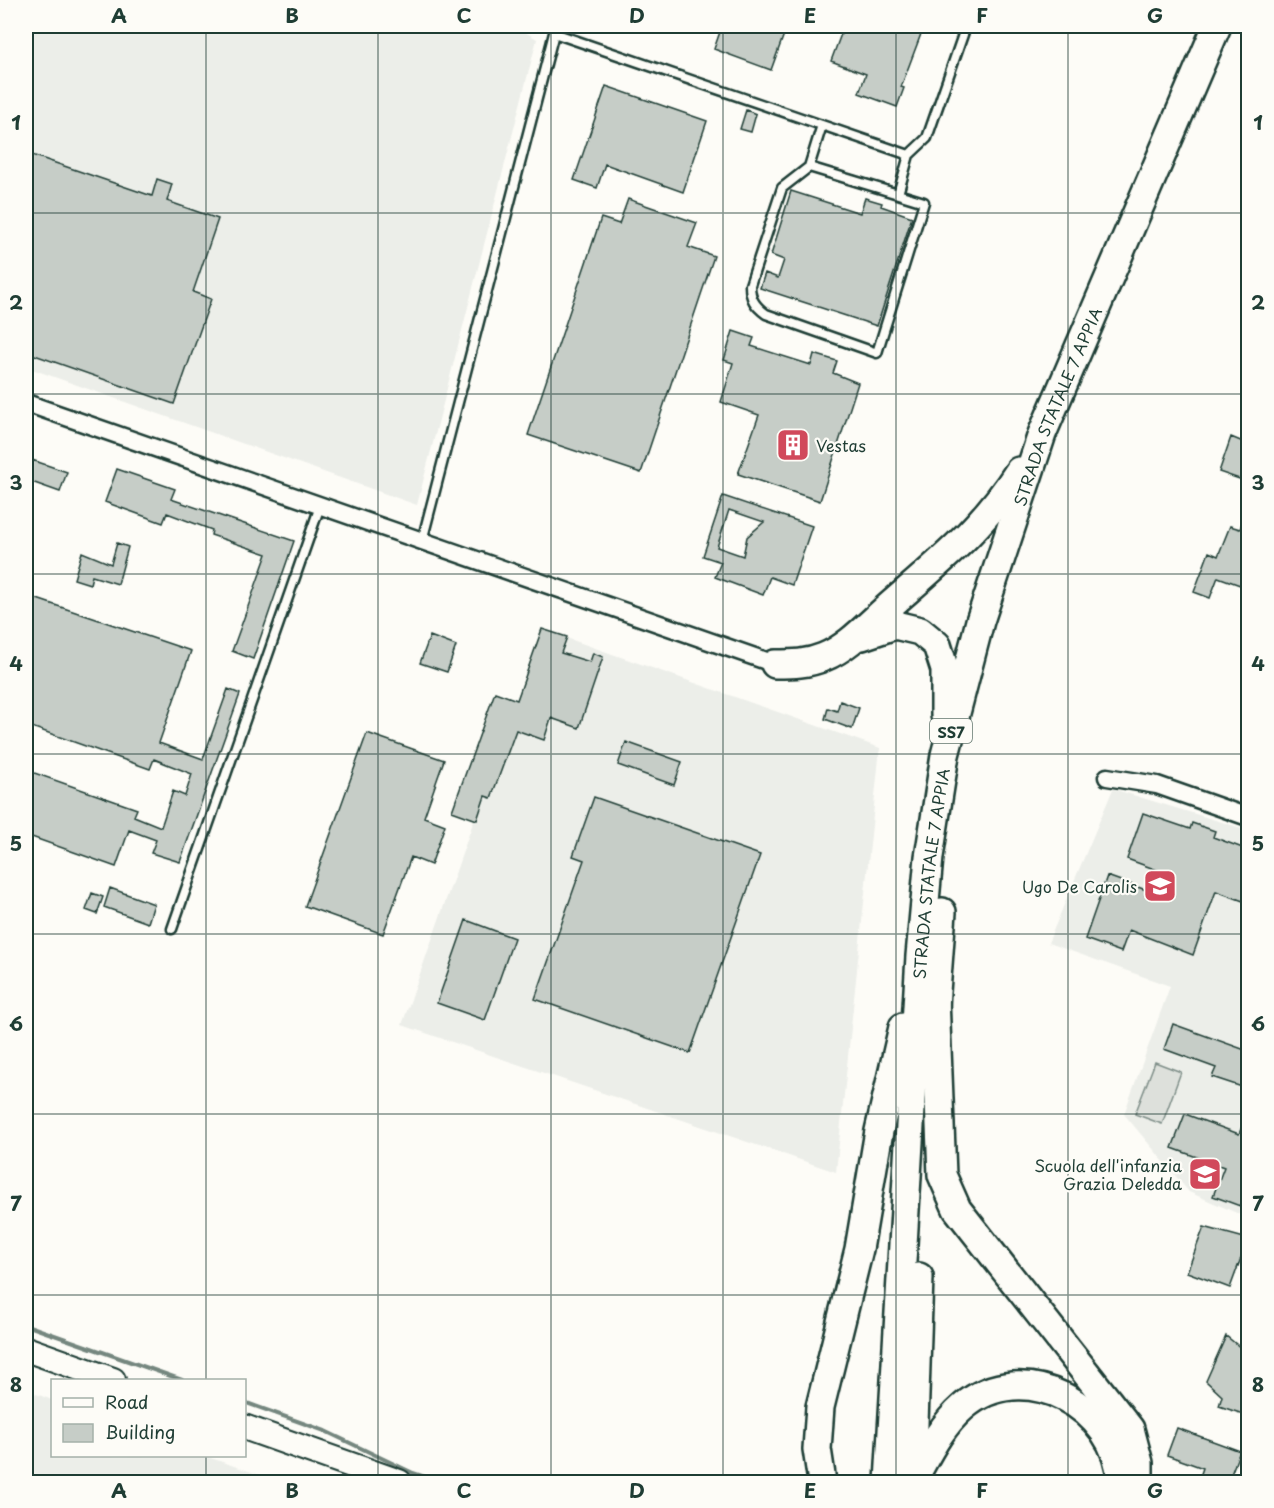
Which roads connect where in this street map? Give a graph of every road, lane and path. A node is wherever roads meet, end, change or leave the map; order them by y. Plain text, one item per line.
1 (966, 26) edge
2 (1217, 26) edge
3 (1234, 26) edge
4 (822, 126) junction
5 (909, 155) junction
6 (809, 166) junction
7 (898, 194) junction
8 (26, 403) edge
9 (1042, 434) junction
10 (320, 506) junction
11 (422, 541) junction
12 (853, 639) junction
13 (775, 664) joint
14 (945, 755) junction
15 (1107, 777) dead end
16 (1248, 818) edge
17 (172, 929) dead end
18 (920, 956) junction
19 (935, 998) junction
20 (26, 1349) edge
21 (110, 1379) edge
22 (246, 1428) edge
23 (399, 1482) edge
24 (822, 1482) edge
25 (889, 1482) edge
26 (912, 1482) edge
27 (1121, 1482) edge
28 (1139, 1482) edge

1 - 5 lane
2 - 9 highway, STRADA STATALE 7 APPIA / SS7
3 - 19 highway, STRADA STATALE 7 APPIA / SS7
4 - 5 lane
4 - 6 lane
4 - 11 lane
5 - 7 lane
6 - 7 lane
6 - 7 lane
8 - 10 street
9 - 12 highway
9 - 14 highway, STRADA STATALE 7 APPIA / SS7
10 - 11 street
10 - 17 lane
11 - 13 street
12 - 13 highway
12 - 14 highway
14 - 18 highway, STRADA STATALE 7 APPIA / SS7
15 - 16 street
18 - 24 highway
18 - 25 highway, STRADA STATALE 7 APPIA / SS7
19 - 26 highway, STRADA STATALE 7 APPIA / SS7
19 - 28 highway
20 - 21 main road
22 - 23 main road
26 - 27 highway

